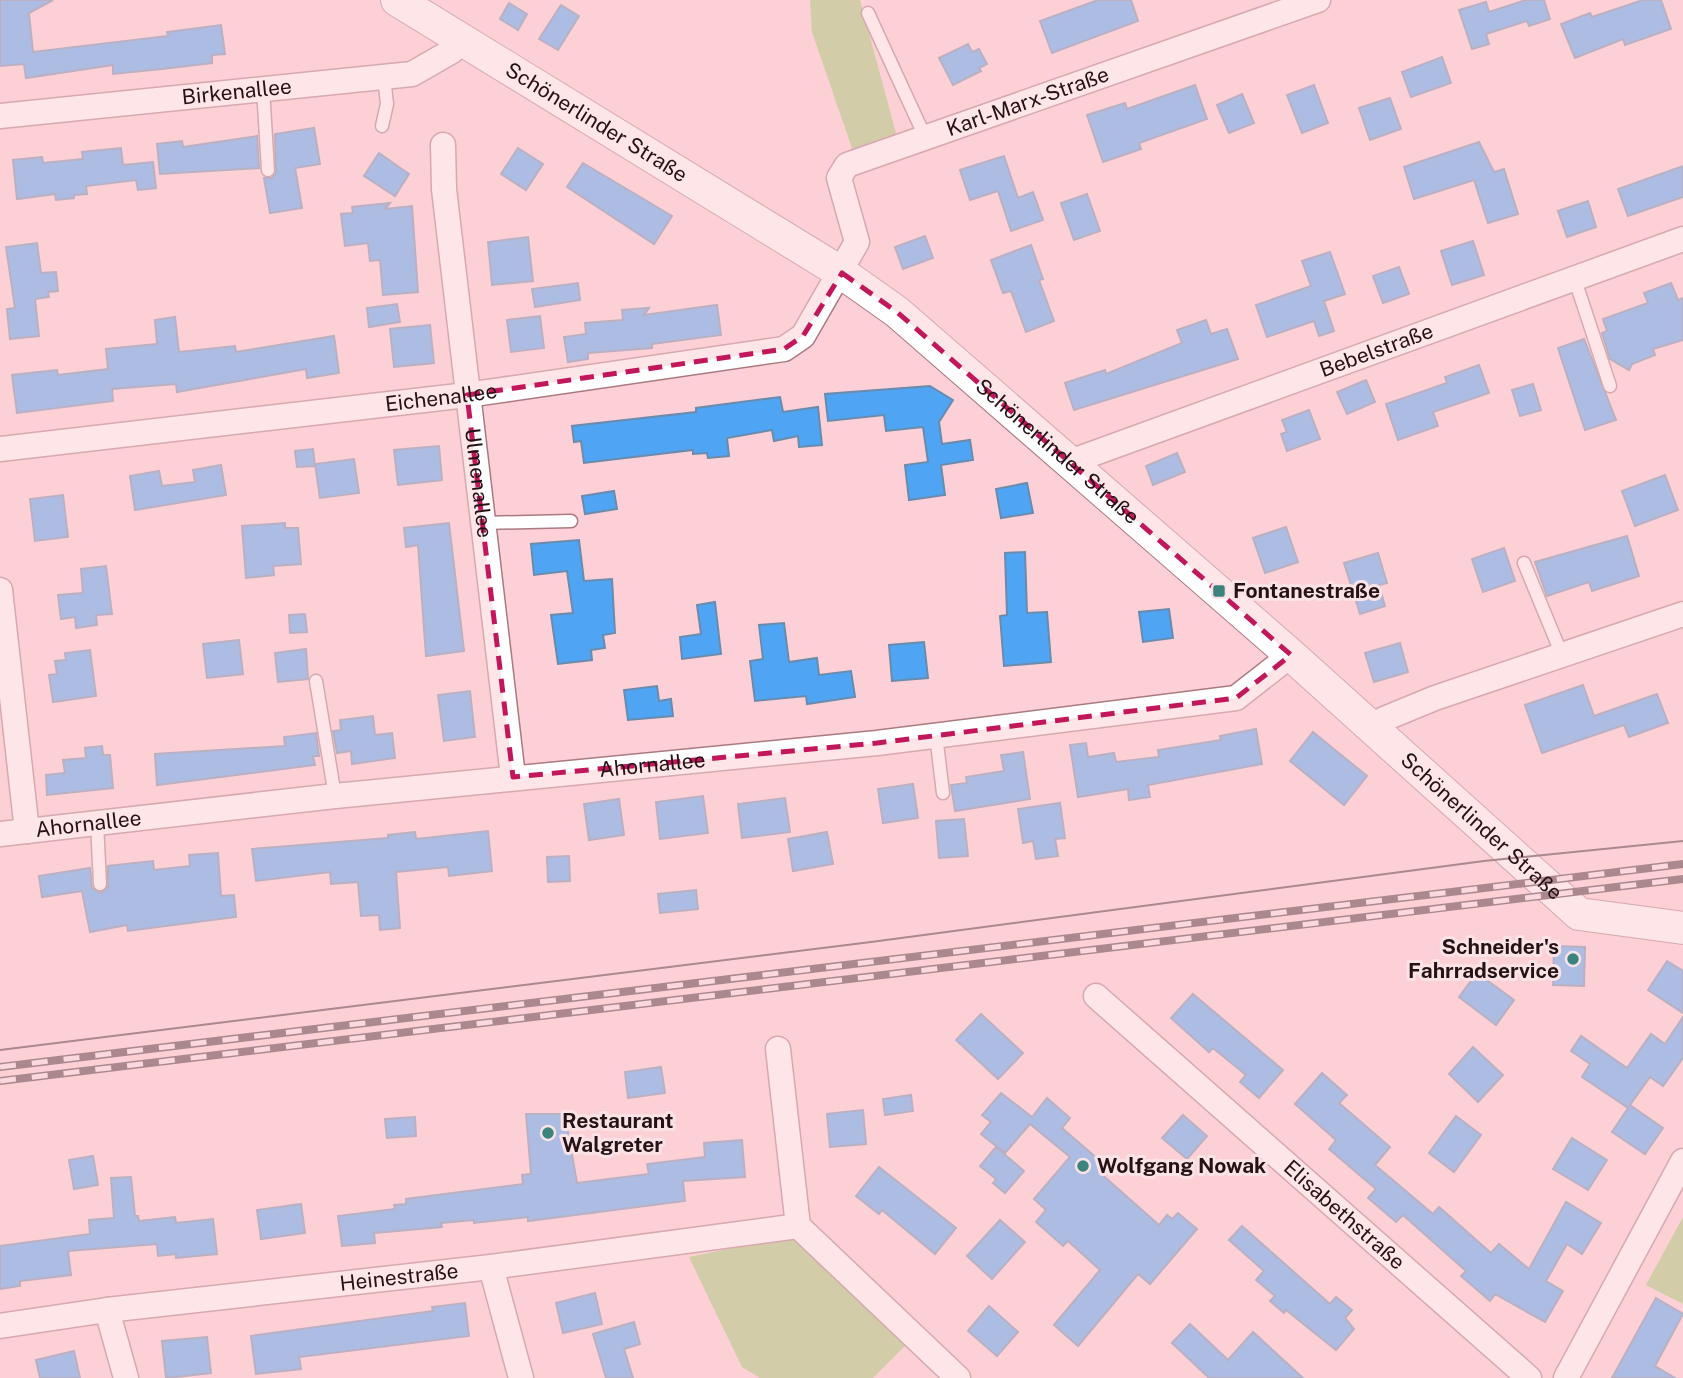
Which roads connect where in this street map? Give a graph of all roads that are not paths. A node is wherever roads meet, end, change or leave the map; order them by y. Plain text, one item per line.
1 (397, 0) edge
2 (1318, 0) edge
3 (869, 13) dead end
4 (462, 40) junction
5 (384, 77) junction
6 (263, 89) junction
7 (0, 116) edge
8 (382, 126) dead end
9 (926, 139) junction
10 (443, 145) dead end
11 (268, 170) dead end
12 (1683, 239) edge
13 (842, 273) junction
14 (1574, 277) junction
15 (1610, 386) dead end
16 (467, 395) junction
17 (0, 449) edge
18 (1070, 462) junction
19 (571, 522) dead end
20 (482, 523) junction
21 (1524, 563) dead end
22 (0, 590) edge
23 (1683, 614) edge
24 (1291, 655) junction
25 (1562, 655) junction
26 (316, 681) dead end
27 (1373, 729) junction
28 (936, 735) junction
29 (513, 778) junction
30 (943, 793) dead end
31 (335, 796) junction
32 (97, 823) junction
33 (27, 831) junction
34 (0, 835) edge
35 (100, 884) dead end
36 (1683, 928) edge
37 (1096, 996) dead end
38 (778, 1049) dead end
39 (1683, 1161) edge
40 (798, 1226) junction
41 (491, 1267) junction
42 (107, 1310) junction
43 (0, 1326) edge
44 (126, 1378) edge
45 (521, 1378) edge
46 (958, 1378) edge
47 (1529, 1378) edge
48 (1566, 1378) edge

1 - 4 street, Schönerlinder Straße
2 - 9 street, Karl-Marx-Straße
3 - 9 lane
4 - 5 street, Birkenallee
4 - 13 street, Schönerlinder Straße
5 - 6 street, Birkenallee
5 - 8 lane
6 - 7 street, Birkenallee
6 - 11 lane
9 - 13 street, Karl-Marx-Straße
10 - 16 street, Ulmenallee
12 - 14 street, Bebelstraße
13 - 16 street, Eichenallee
13 - 18 street, Schönerlinder Straße
14 - 15 lane
14 - 18 street, Bebelstraße
16 - 17 street, Eichenallee
16 - 20 street, Ulmenallee
18 - 24 street, Schönerlinder Straße
19 - 20 lane
20 - 29 street, Ulmenallee
21 - 25 lane
22 - 33 street
23 - 25 street
24 - 27 street, Schönerlinder Straße
24 - 28 street, Ahornallee
25 - 27 street
26 - 31 lane
27 - 36 street, Schönerlinder Straße
28 - 29 street, Ahornallee
28 - 30 lane
29 - 31 street, Ahornallee
31 - 32 street, Ahornallee
32 - 33 street, Ahornallee
32 - 35 lane
33 - 34 street, Ahornallee
37 - 47 street, Elisabethstraße
38 - 40 street
39 - 48 street
40 - 41 street, Heinestraße
40 - 46 street
41 - 42 street, Heinestraße
41 - 45 street
42 - 43 street, Heinestraße
42 - 44 street

